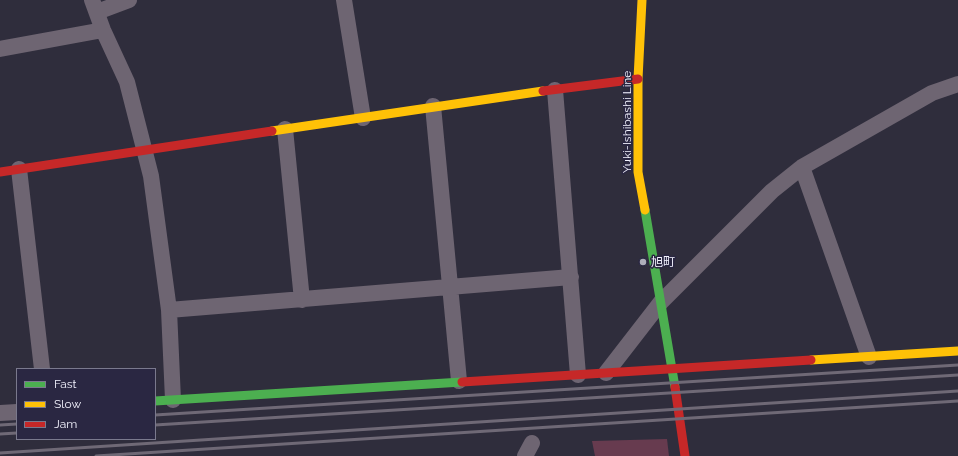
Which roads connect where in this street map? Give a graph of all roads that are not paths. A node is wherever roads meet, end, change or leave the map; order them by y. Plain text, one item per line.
1 (129, 0) edge
2 (344, 0) edge
3 (642, 0) edge
4 (94, 6) edge
5 (103, 30) junction
6 (0, 49) edge
7 (638, 78) junction
8 (958, 84) edge
9 (555, 90) junction
10 (433, 106) junction
11 (362, 118) junction
12 (285, 129) junction
13 (146, 150) junction
14 (802, 167) junction
15 (19, 169) junction
16 (0, 172) edge
17 (571, 277) junction
18 (451, 288) junction
19 (302, 300) junction
20 (661, 302) junction
21 (169, 310) junction
22 (958, 351) edge
23 (869, 357) junction
24 (42, 368) edge
25 (673, 369) junction
26 (606, 373) junction
27 (578, 375) junction
28 (459, 381) junction
29 (173, 400) junction
30 (156, 401) edge
31 (16, 412) edge
32 (0, 413) edge
33 (685, 456) edge

1 - 4 street
2 - 11 street
3 - 7 street, Yuki-Ishibashi Line
4 - 5 street
5 - 6 street
5 - 13 street
7 - 9 street
7 - 20 street, Yuki-Ishibashi Line
8 - 14 street
9 - 10 street
9 - 17 street
10 - 11 street
10 - 18 street
11 - 12 street
12 - 13 street
12 - 19 street
13 - 15 street
13 - 21 street
14 - 20 street
14 - 23 street
15 - 16 street
15 - 24 street
17 - 18 street
17 - 27 street
18 - 19 street
18 - 28 street
19 - 21 street
20 - 25 street, Yuki-Ishibashi Line
20 - 26 street
21 - 29 street
22 - 23 street
23 - 25 street
25 - 26 street
25 - 33 street, Yuki-Ishibashi Line
26 - 27 street
27 - 28 street
28 - 29 street
29 - 30 street
31 - 32 street

